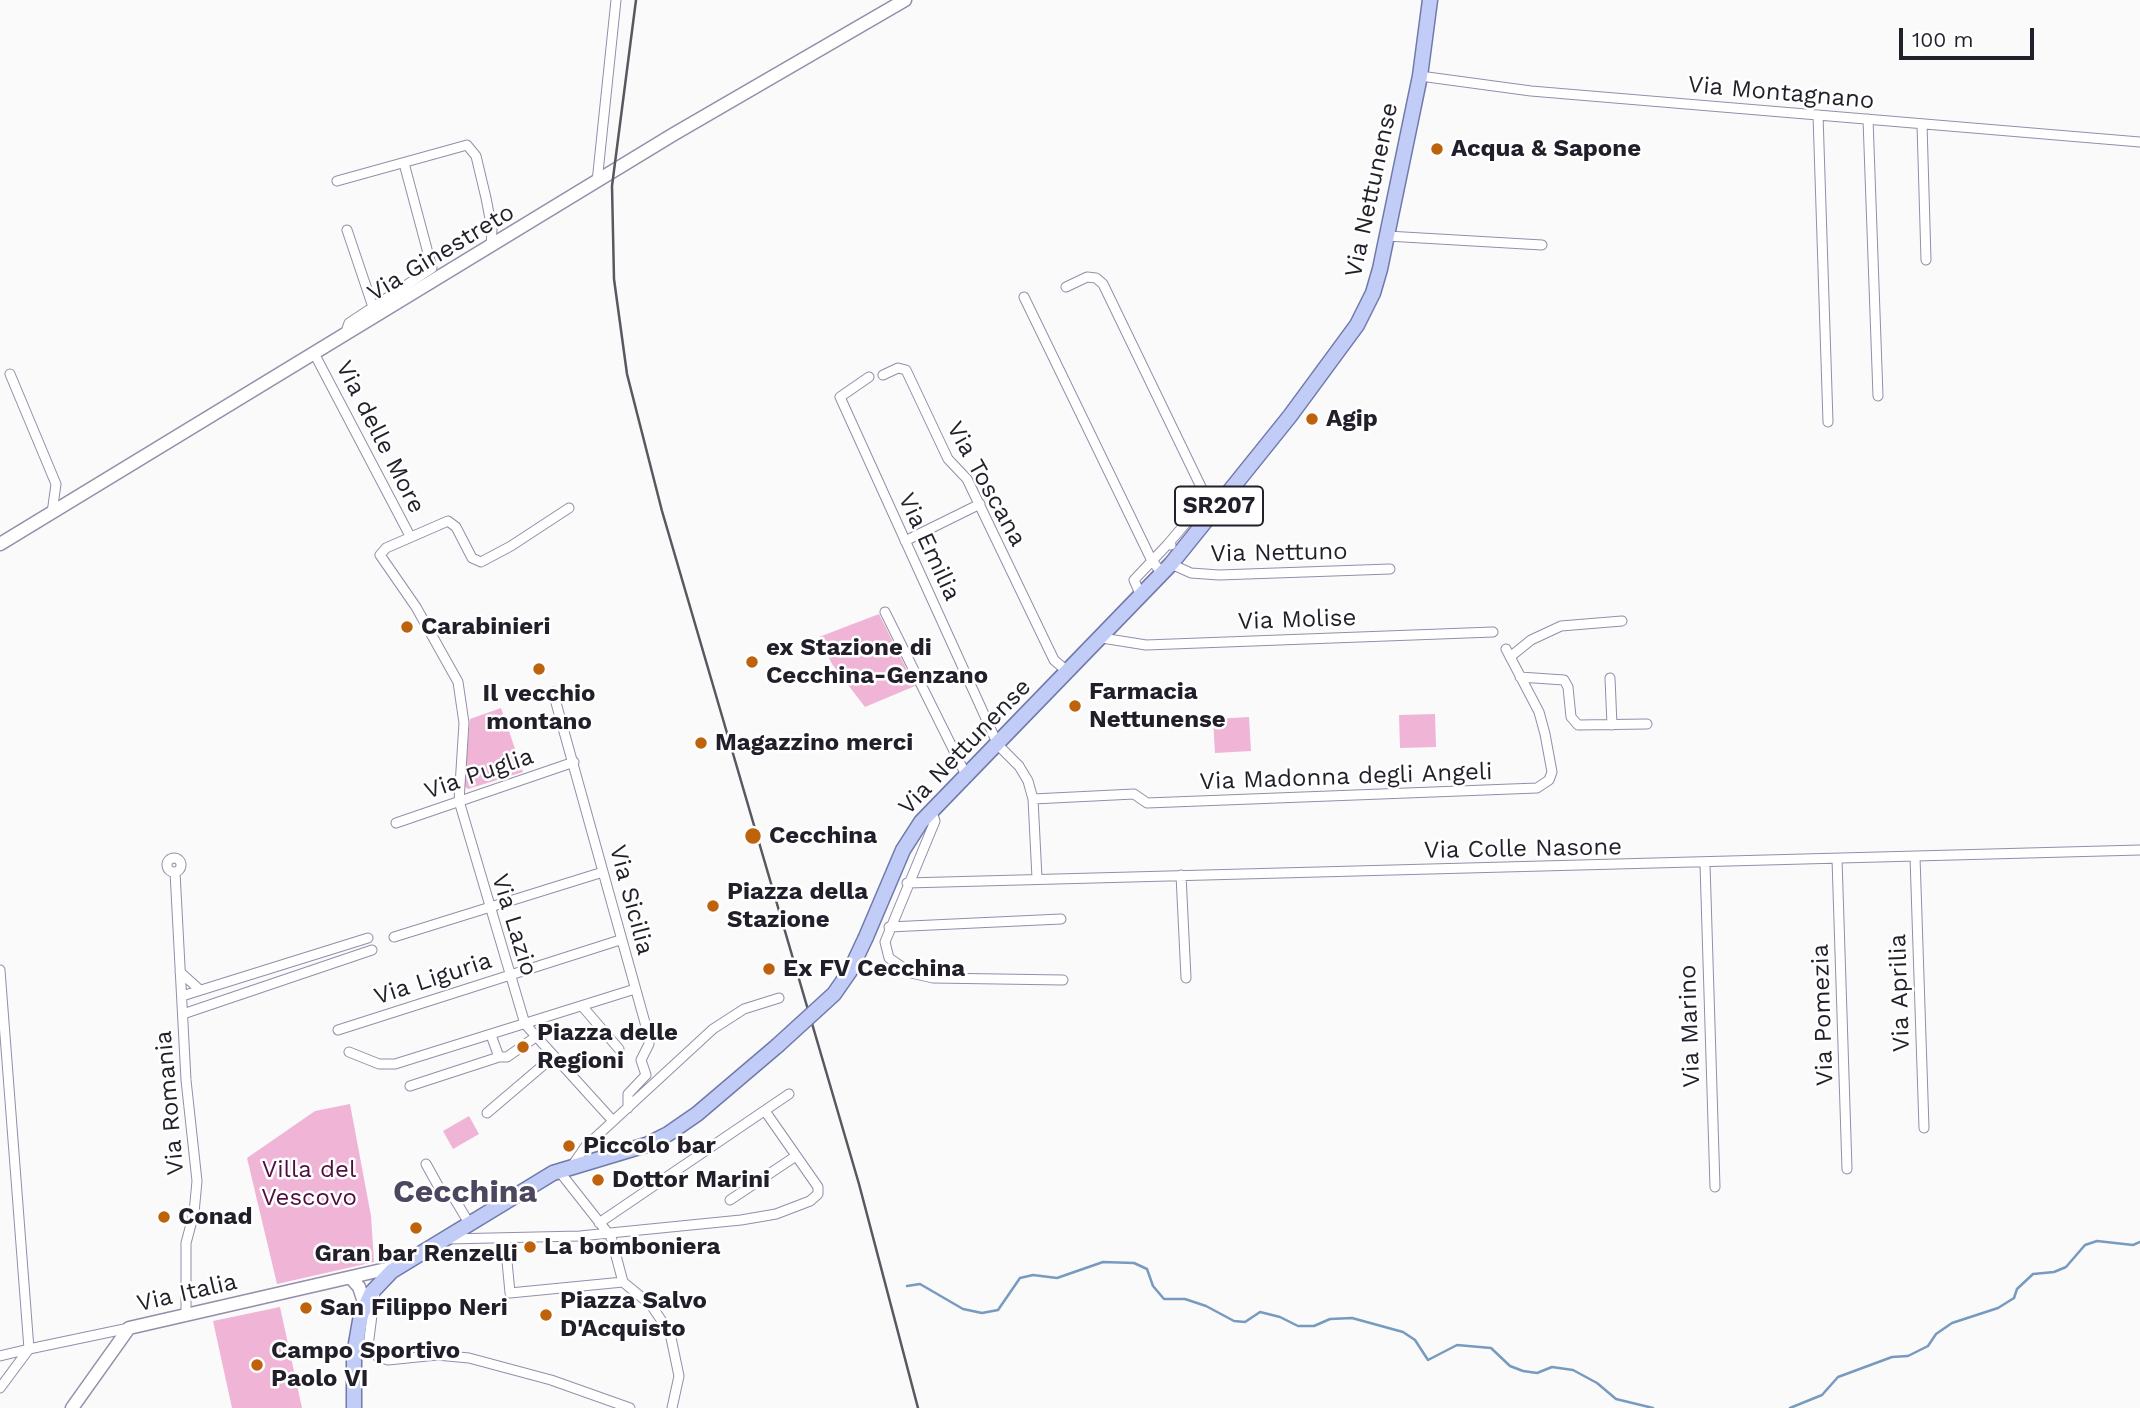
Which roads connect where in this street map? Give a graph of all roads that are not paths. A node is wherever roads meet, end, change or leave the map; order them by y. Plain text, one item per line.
1 (616, 0) edge
2 (905, 0) edge
3 (1430, 0) edge
4 (1420, 76) junction
5 (1818, 115) junction
6 (1868, 119) junction
7 (1922, 124) junction
8 (2140, 142) edge
9 (405, 167) dead end
10 (337, 181) dead end
11 (597, 182) junction
12 (347, 230) dead end
13 (1387, 236) junction
14 (1542, 245) dead end
15 (491, 247) junction
16 (1926, 260) dead end
17 (1066, 287) dead end
18 (1024, 297) dead end
19 (373, 307) junction
20 (345, 337) junction
21 (315, 355) junction
22 (10, 374) dead end
23 (883, 375) dead end
24 (869, 377) dead end
25 (1878, 396) dead end
26 (1828, 422) dead end
27 (979, 505) junction
28 (569, 508) dead end
29 (52, 513) junction
30 (410, 536) junction
31 (905, 541) junction
32 (0, 544) edge
33 (1168, 544) junction
34 (1182, 551) junction
35 (1152, 561) junction
36 (1166, 568) junction
37 (1390, 569) dead end
38 (1141, 596) junction
39 (885, 612) dead end
40 (1622, 621) dead end
41 (1493, 632) dead end
42 (1102, 638) junction
43 (1068, 672) junction
44 (1520, 677) junction
45 (1610, 678) dead end
46 (553, 692) dead end
47 (463, 707) joint
48 (1647, 724) dead end
49 (1612, 725) junction
50 (998, 744) junction
51 (574, 762) junction
52 (966, 775) junction
53 (1033, 799) junction
54 (459, 801) junction
55 (931, 810) junction
56 (396, 823) dead end
57 (2140, 850) edge
58 (1915, 857) junction
59 (1837, 859) junction
60 (1704, 864) junction
61 (175, 872) dead end
62 (603, 872) junction
63 (1181, 875) junction
64 (1037, 878) junction
65 (907, 883) junction
66 (488, 909) junction
67 (1061, 919) dead end
68 (889, 927) junction
69 (394, 937) dead end
70 (368, 938) dead end
71 (620, 940) junction
72 (372, 950) dead end
73 (0, 970) edge
74 (180, 972) junction
75 (508, 975) junction
76 (1186, 978) dead end
77 (1063, 980) dead end
78 (635, 989) junction
79 (200, 990) junction
80 (182, 996) junction
81 (779, 998) dead end
82 (582, 1006) junction
83 (183, 1014) junction
84 (525, 1024) junction
85 (338, 1030) dead end
86 (491, 1035) junction
87 (537, 1036) junction
88 (619, 1049) dead end
89 (349, 1052) dead end
90 (554, 1056) junction
91 (499, 1057) junction
92 (410, 1086) dead end
93 (789, 1094) dead end
94 (628, 1108) junction
95 (765, 1111) junction
96 (488, 1113) dead end
97 (613, 1121) junction
98 (1924, 1128) dead end
99 (796, 1156) junction
100 (426, 1164) dead end
101 (566, 1168) junction
102 (1847, 1169) dead end
103 (1715, 1187) dead end
104 (730, 1200) dead end
105 (610, 1214) junction
106 (469, 1223) junction
107 (599, 1223) junction
108 (621, 1230) junction
109 (608, 1232) junction
110 (443, 1239) junction
111 (505, 1240) junction
112 (400, 1265) junction
113 (351, 1278) junction
114 (623, 1282) junction
115 (375, 1287) junction
116 (365, 1305) junction
117 (186, 1314) junction
118 (129, 1328) junction
119 (29, 1349) junction
120 (0, 1356) edge
121 (0, 1388) edge
122 (72, 1408) edge
123 (354, 1408) edge
124 (629, 1408) edge
125 (672, 1408) edge

1 - 11 street
2 - 11 street, Via Ginestreto
3 - 4 main road, Via Nettunense / SR207
4 - 5 street, Via Montagnano
4 - 13 main road, Via Nettunense / SR207
5 - 6 street, Via Montagnano
5 - 26 street
6 - 7 street, Via Montagnano
6 - 25 street
7 - 8 street, Via Montagnano
7 - 16 street
9 - 19 street
10 - 15 street
11 - 15 street, Via Ginestreto
12 - 19 street
13 - 14 street
13 - 34 main road, Via Nettunense / SR207
15 - 20 street, Via Ginestreto
17 - 33 street
18 - 35 street
19 - 20 street
20 - 21 street, Via Ginestreto
21 - 29 street, Via Ginestreto
21 - 30 street, Via delle More
22 - 29 street
23 - 27 street, Via Toscana
24 - 31 street, Via Emilia
27 - 31 street
27 - 43 street, Via Toscana
28 - 30 street, Via delle More
29 - 32 street, Via Ginestreto
30 - 47 street, Via delle More
31 - 50 street, Via Emilia
33 - 34 street
33 - 35 street
34 - 36 main road, Via Nettunense / SR207
35 - 36 street
35 - 38 street
36 - 37 street, Via Nettuno
36 - 38 main road, Via Nettunense / SR207
38 - 42 main road, Via Nettunense / SR207
39 - 52 street
40 - 44 street, Via Madonna degli Angeli
41 - 42 street, Via Molise
42 - 43 main road, Via Nettunense / SR207
43 - 50 main road, Via Nettunense / SR207
44 - 49 street
44 - 53 street, Via Madonna degli Angeli
45 - 49 street
46 - 51 street, Via Sicilia
47 - 54 street, Via Lazio
48 - 49 street
50 - 52 main road, Via Nettunense / SR207
50 - 53 street
51 - 54 street, Via Puglia
51 - 62 street, Via Sicilia
52 - 55 main road, Via Nettunense / SR207
53 - 64 street
54 - 56 street, Via Puglia
54 - 66 street, Via Lazio
55 - 65 street
55 - 101 main road, Via Nettunense / SR207, bridge
57 - 58 street, Via Colle Nasone
58 - 59 street, Via Colle Nasone
58 - 98 street, Via Aprilia
59 - 60 street, Via Colle Nasone
59 - 102 street, Via Pomezia
60 - 63 street, Via Colle Nasone
60 - 103 street, Via Marino
61 - 74 street, Via Romania
62 - 66 street
62 - 71 street, Via Sicilia
63 - 64 street, Via Colle Nasone
63 - 76 street
64 - 65 street, Via Colle Nasone
65 - 68 street
66 - 69 street
66 - 75 street, Via Lazio
67 - 68 street
68 - 77 street
70 - 79 street
71 - 75 street, Via Liguria
71 - 78 street, Via Sicilia
72 - 83 street
73 - 119 street
74 - 79 street
74 - 80 street, Via Romania
75 - 84 street, Via Lazio
75 - 85 street, Via Liguria
78 - 82 street
78 - 94 street, Via Sicilia
79 - 80 street
80 - 83 street, Via Romania
81 - 94 street
82 - 84 street
82 - 88 street
83 - 117 street, Via Romania
84 - 86 street
84 - 87 street, Via Lazio
86 - 89 street
86 - 91 street
87 - 90 street, Via Lazio
87 - 91 street
90 - 96 street
90 - 97 street, Via Lazio
91 - 92 street
93 - 95 street
94 - 97 street
95 - 99 street
95 - 105 street
97 - 101 street
99 - 104 street
99 - 108 street
100 - 106 street
101 - 106 main road, Via Nettunense / SR207
101 - 107 street
105 - 107 street
105 - 108 street
106 - 110 main road, Via Nettunense / SR207
107 - 109 street
108 - 109 street
109 - 111 street
109 - 114 street
110 - 111 street
110 - 112 main road, Via Nettunense / SR207
111 - 114 street
112 - 113 street, Via Italia
112 - 115 main road, Via Nettunense / SR207
113 - 116 street
113 - 117 street, Via Italia
114 - 125 street
115 - 116 main road, Via Nettunense / SR207
115 - 124 street
116 - 123 main road, Via Nettunense / SR207
117 - 118 street, Via Italia
118 - 119 street
118 - 122 street, Via Italia
119 - 120 street
119 - 121 street

